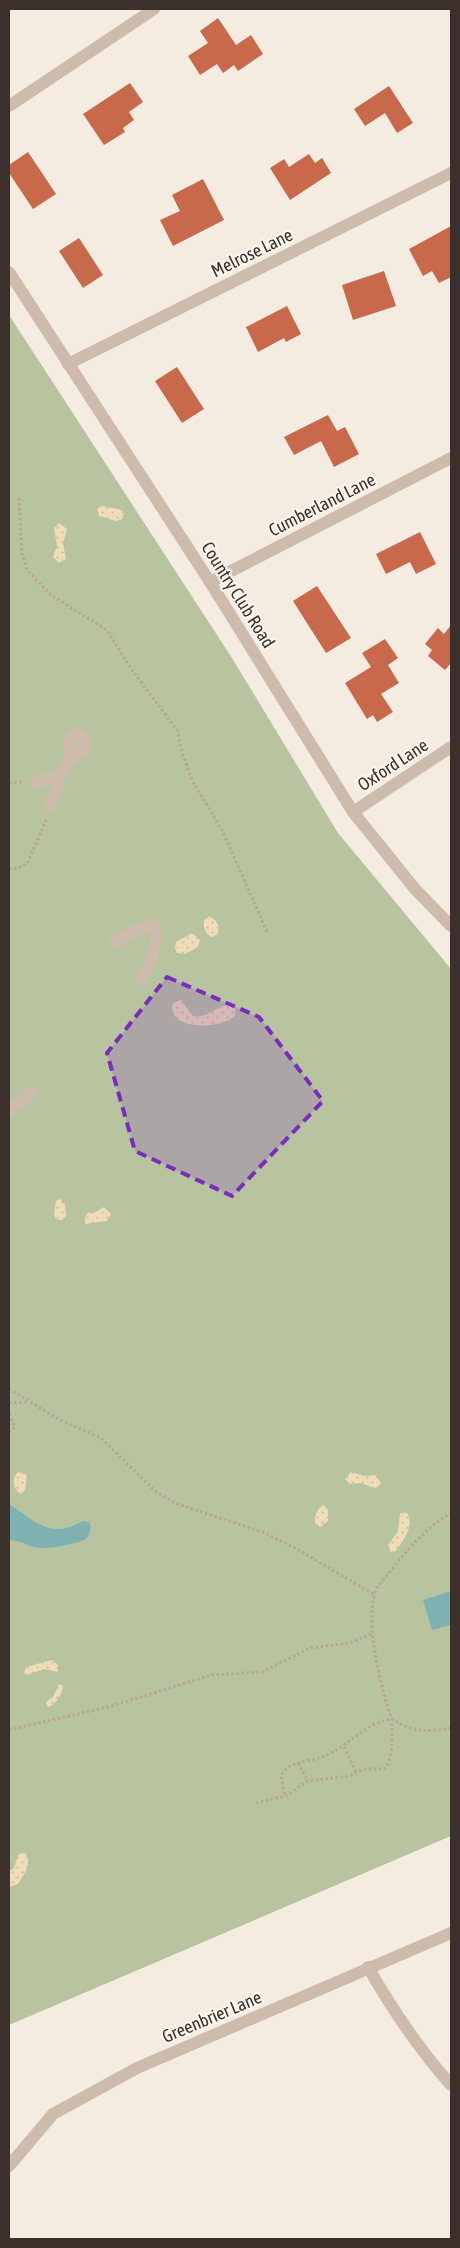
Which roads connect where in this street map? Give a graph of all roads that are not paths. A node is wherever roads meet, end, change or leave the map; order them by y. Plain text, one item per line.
1 (154, 9) edge
2 (9, 106) edge
3 (451, 173) edge
4 (9, 272) edge
5 (68, 364) junction
6 (451, 458) edge
7 (210, 582) junction
8 (451, 747) edge
9 (70, 762) dead end
10 (61, 774) junction
11 (35, 784) road end
12 (50, 805) road end
13 (354, 812) junction
14 (451, 926) edge
15 (114, 942) dead end
16 (142, 980) dead end
17 (33, 1091) dead end
18 (9, 1112) edge
19 (451, 1932) edge
20 (368, 1967) junction
21 (451, 2085) edge
22 (9, 2166) edge

1 - 2 street
3 - 5 street, Melrose Lane
4 - 5 street, Country Club Road
5 - 7 street, Country Club Road
6 - 7 street, Cumberland Lane
7 - 13 street, Country Club Road
8 - 13 street, Oxford Lane
9 - 10 street
10 - 11 street
10 - 12 street
13 - 14 street, Country Club Road
15 - 16 street
17 - 18 street
19 - 20 street, Greenbrier Lane
20 - 21 street
20 - 22 street, Greenbrier Lane

